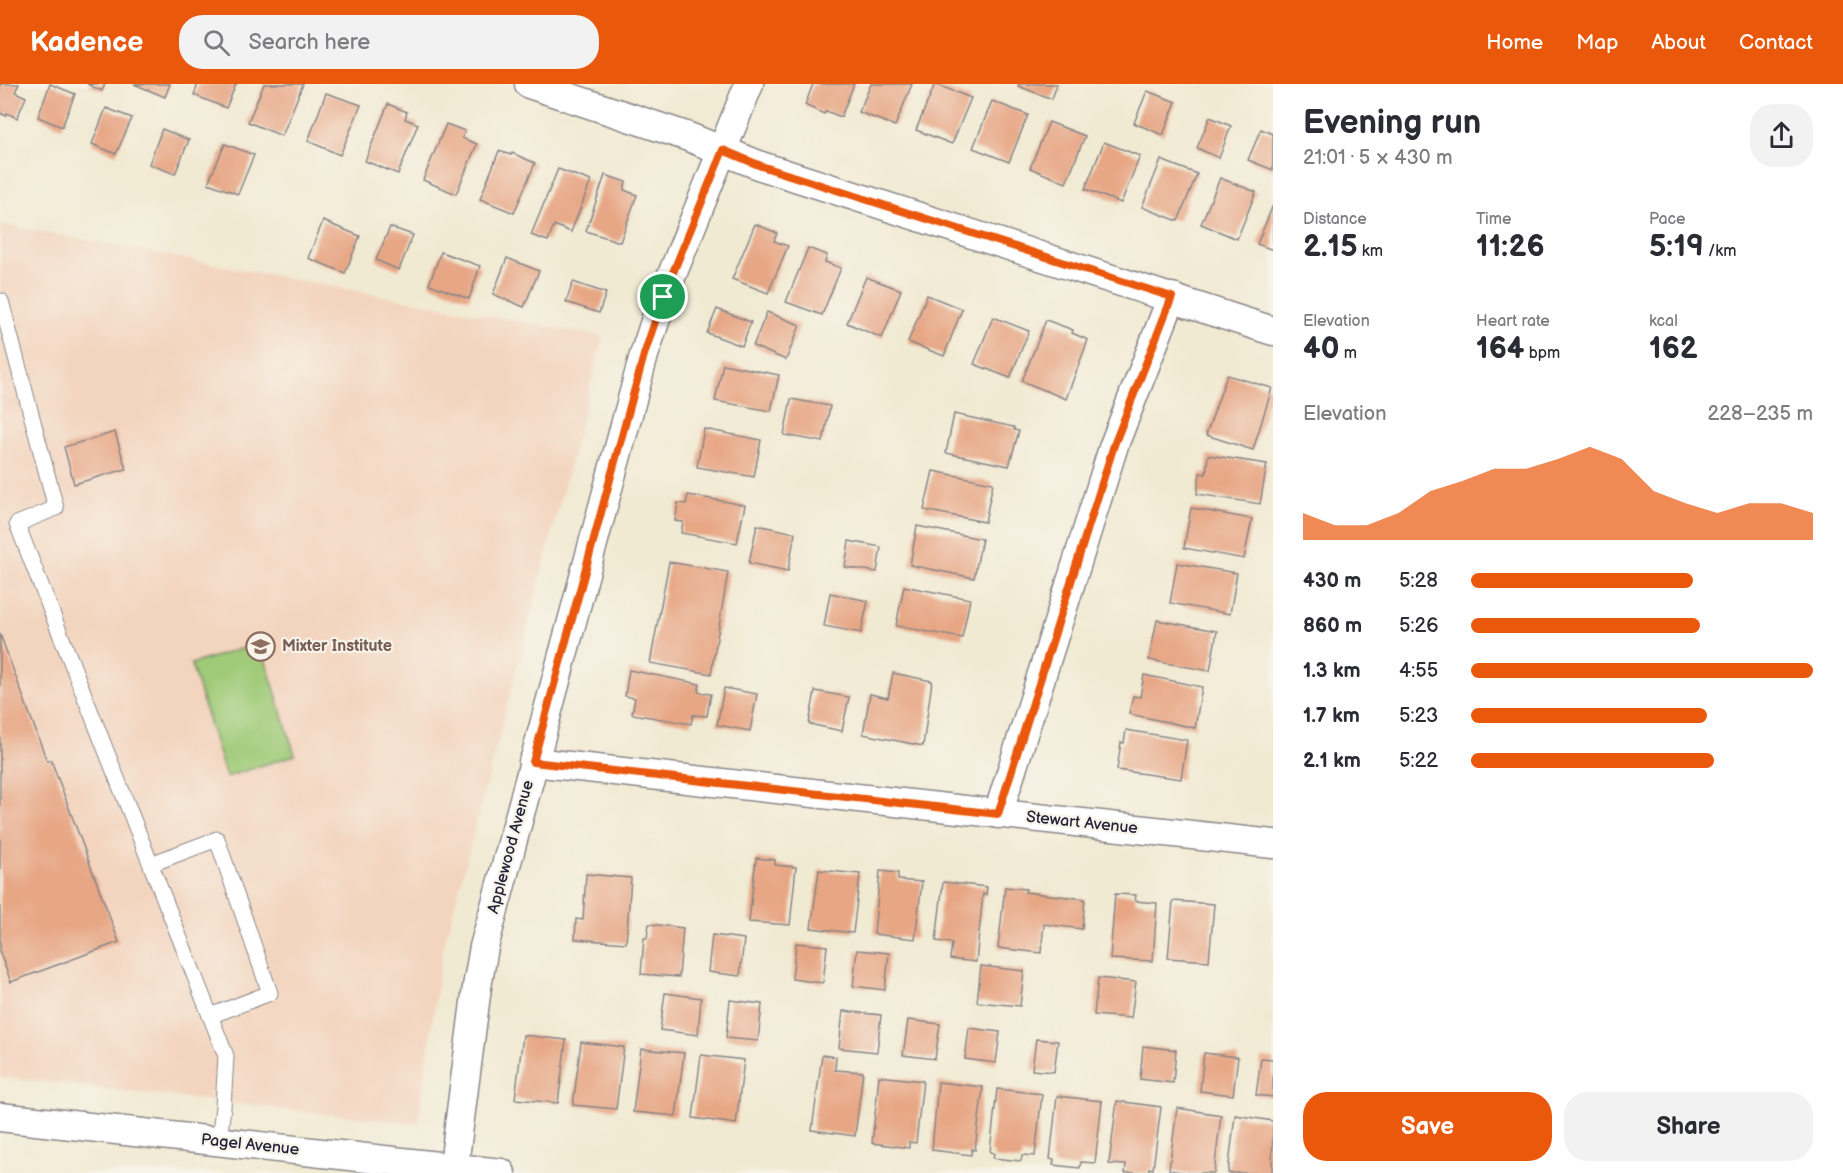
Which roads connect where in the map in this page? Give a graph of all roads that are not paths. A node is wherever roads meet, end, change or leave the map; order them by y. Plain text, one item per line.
1 (529, 84) edge
2 (749, 84) edge
3 (723, 150) junction
4 (1172, 297) junction
5 (1, 301) edge
6 (1273, 331) edge
7 (533, 762) junction
8 (998, 814) junction
9 (1273, 844) edge
10 (151, 864) junction
11 (210, 1016) junction
12 (0, 1118) edge
13 (219, 1141) junction
14 (453, 1170) edge
15 (501, 1173) edge

1 - 3 street
2 - 3 street, Applewood Avenue
3 - 4 street
3 - 7 street, Applewood Avenue
4 - 6 street
4 - 8 street
5 - 10 lane
7 - 8 street, Stewart Avenue
7 - 14 street, Applewood Avenue
8 - 9 street, Stewart Avenue
10 - 11 lane
10 - 11 lane
11 - 13 lane
12 - 13 street, Pagel Avenue
13 - 14 street, Pagel Avenue
14 - 15 street, Pagel Avenue

